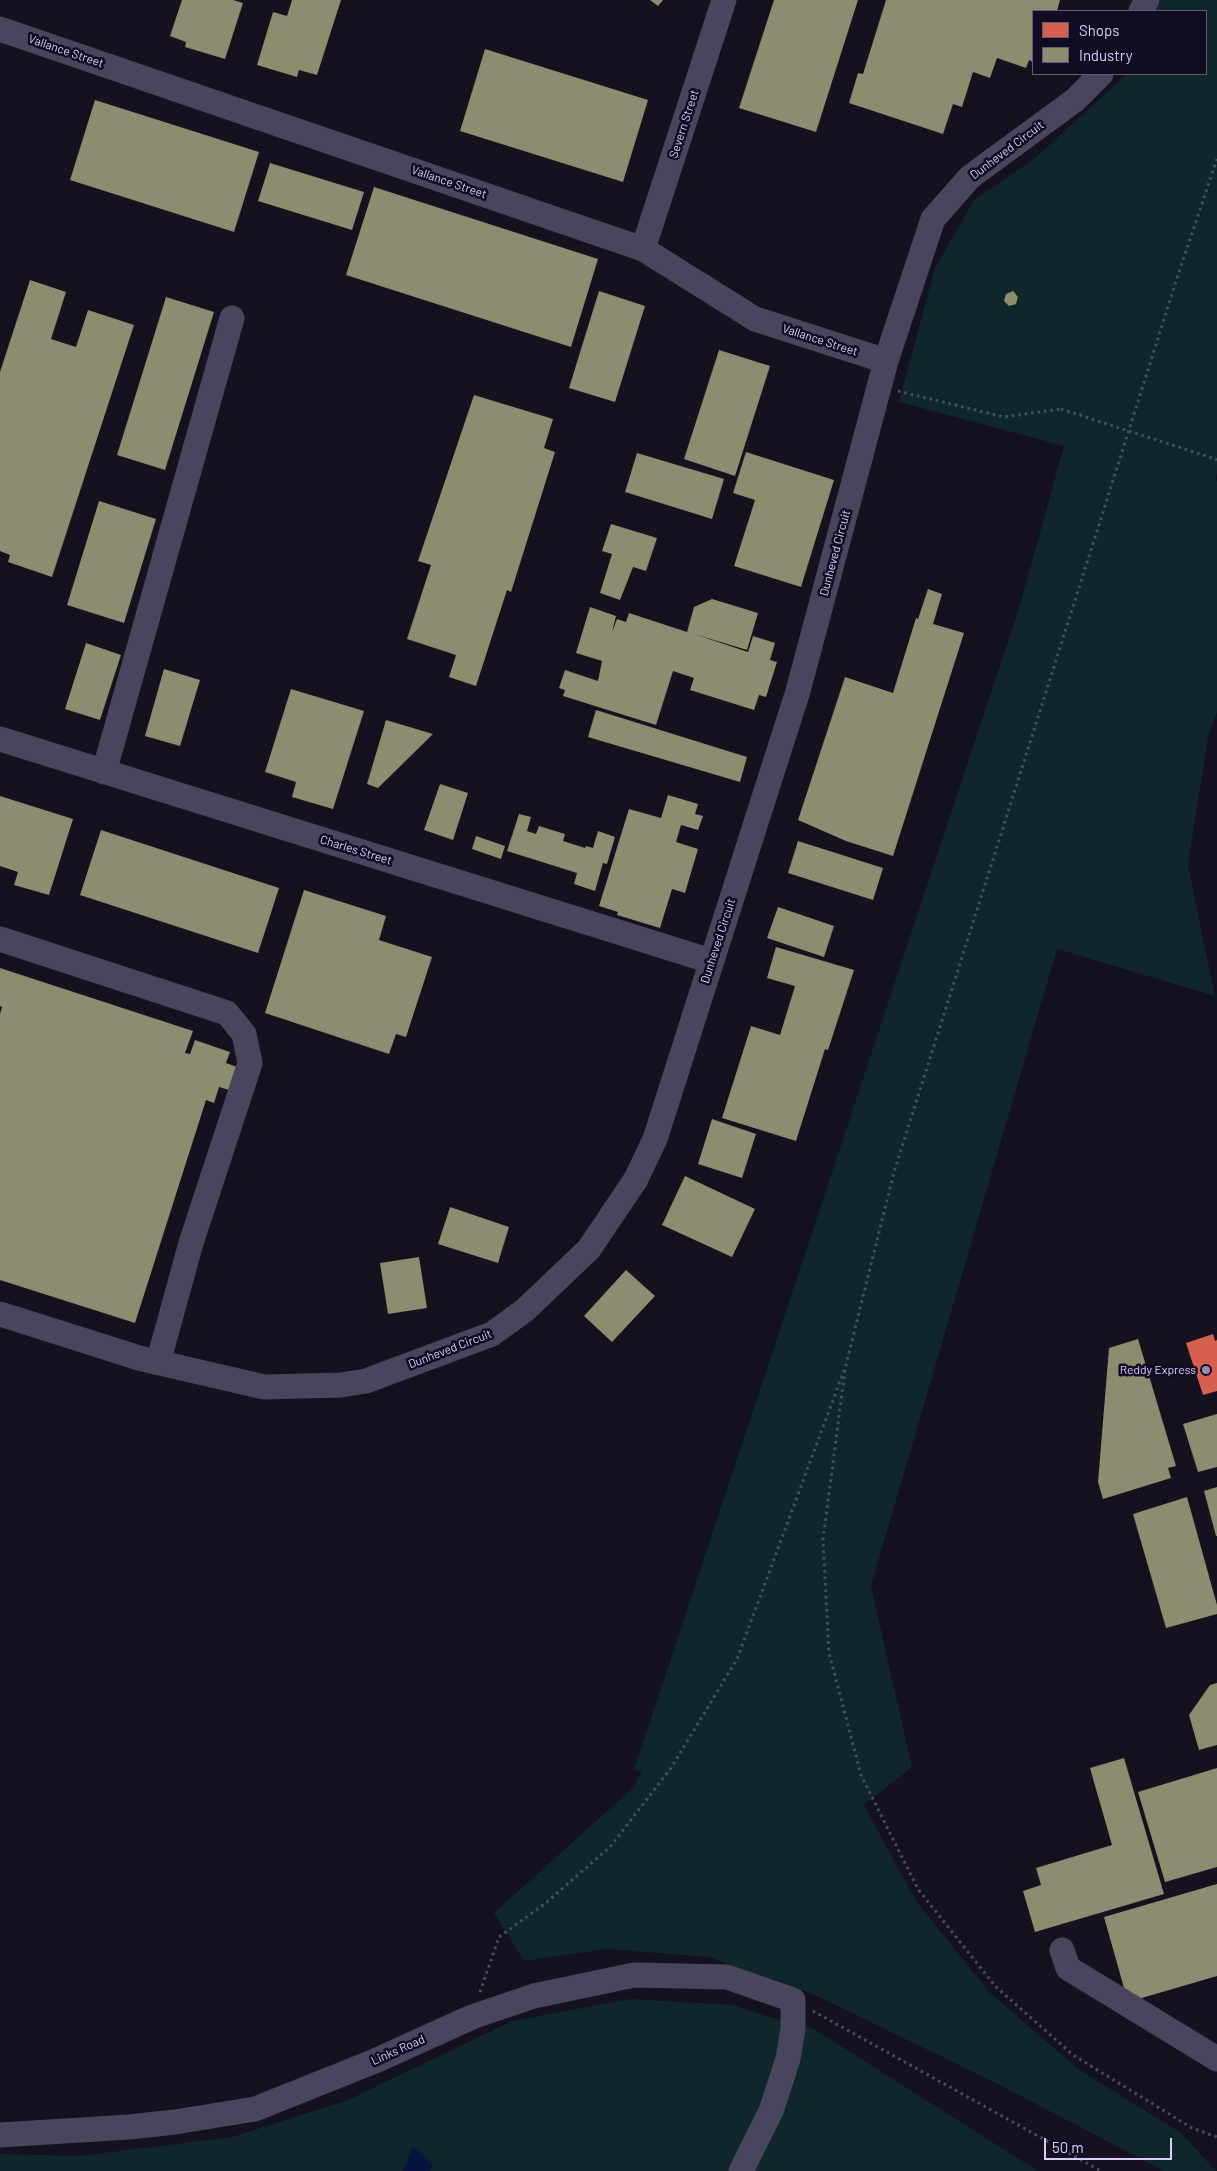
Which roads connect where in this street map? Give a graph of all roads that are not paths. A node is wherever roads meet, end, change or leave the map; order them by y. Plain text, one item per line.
1 (724, 0) edge
2 (0, 29) edge
3 (1100, 75) edge
4 (643, 249) junction
5 (232, 318) dead end
6 (886, 361) junction
7 (0, 739) edge
8 (104, 772) junction
9 (0, 939) edge
10 (711, 961) junction
11 (0, 1314) edge
12 (158, 1363) junction
13 (1062, 1950) dead end
14 (1217, 2059) edge
15 (0, 2135) edge
16 (740, 2171) edge

1 - 4 street, Severn Street
2 - 4 street, Vallance Street
3 - 6 street, Dunheved Circuit
4 - 6 street, Vallance Street
5 - 8 street
6 - 10 street, Dunheved Circuit
7 - 8 street, Charles Street
8 - 10 street, Charles Street
9 - 12 street
10 - 12 street, Dunheved Circuit
11 - 12 street, Dunheved Circuit
13 - 14 street
15 - 16 street, Links Road

